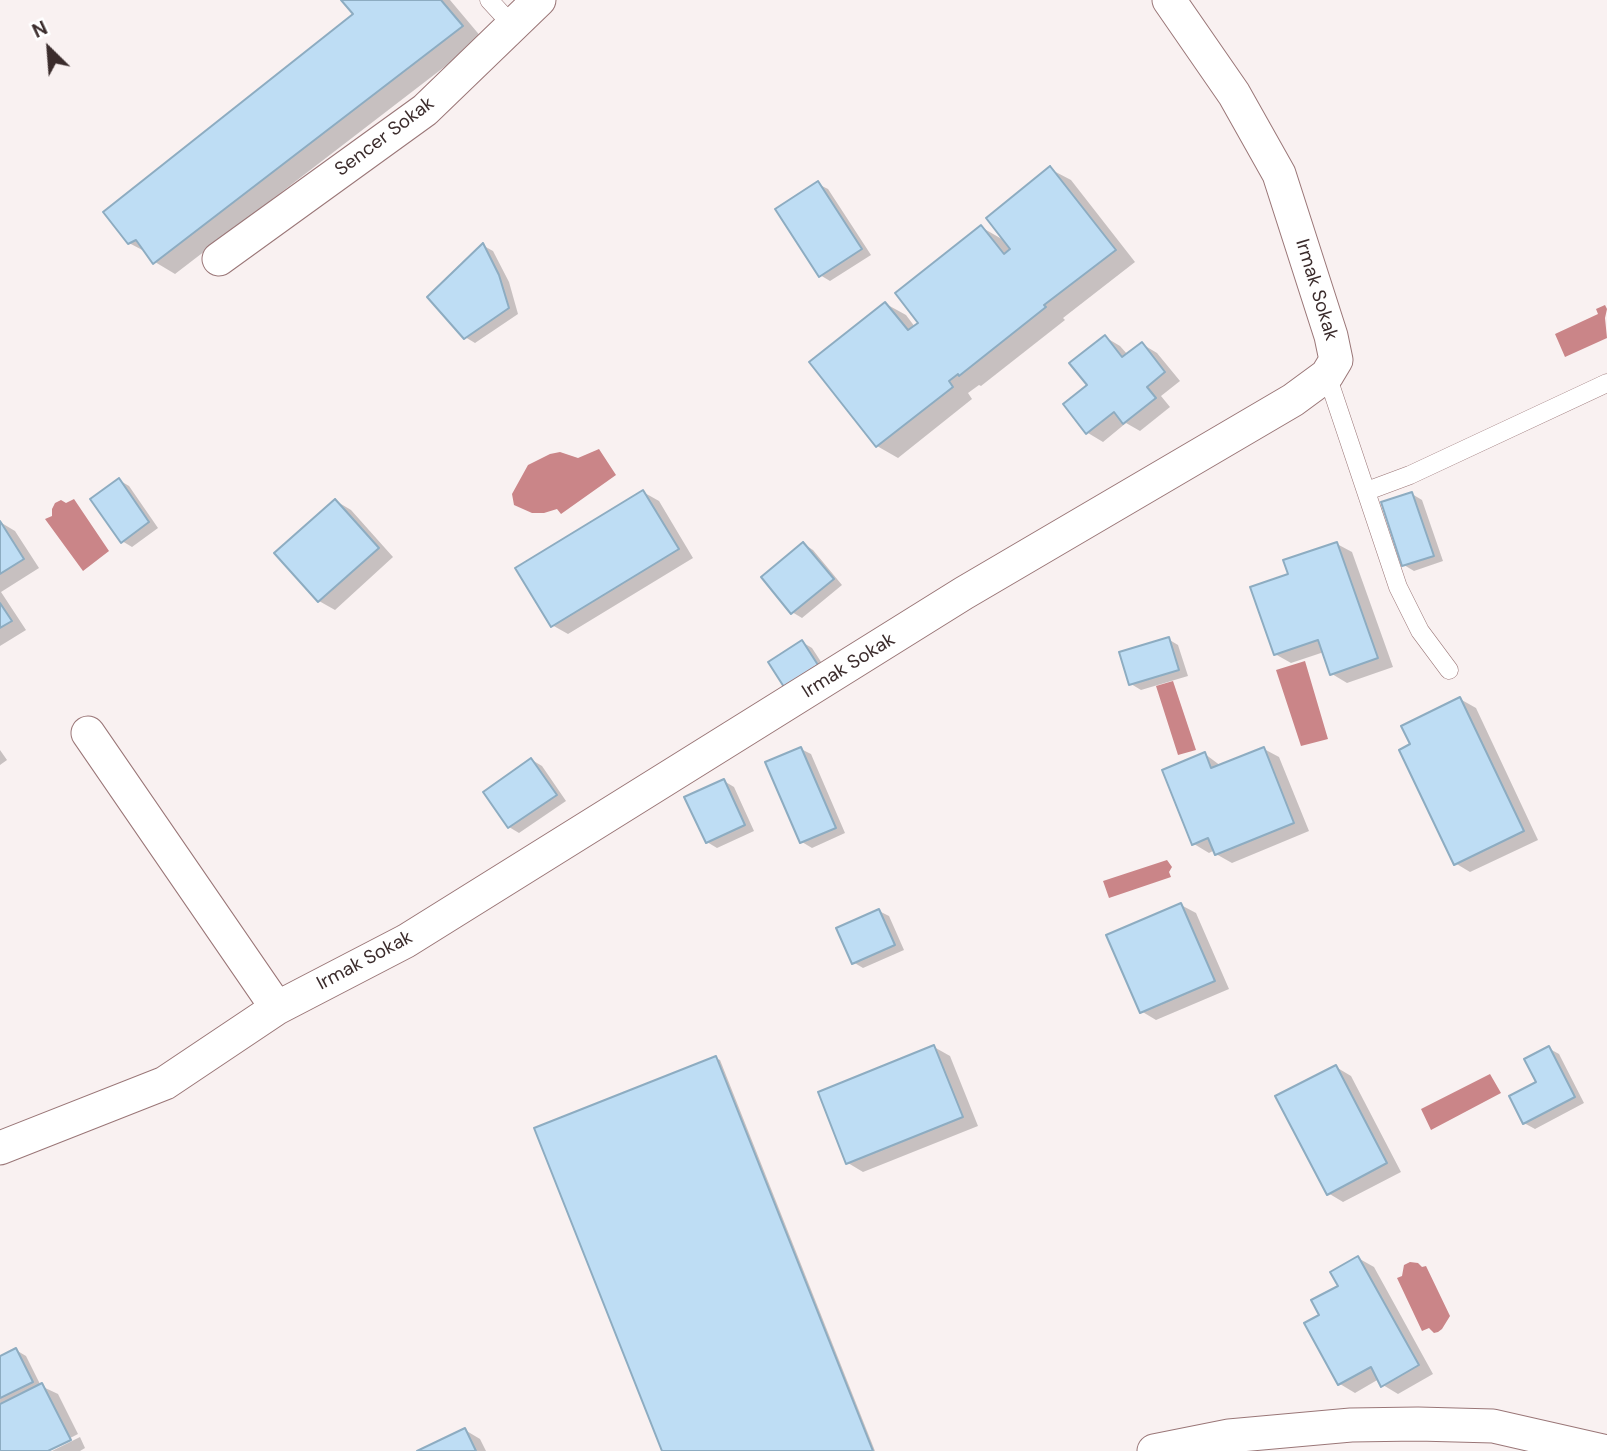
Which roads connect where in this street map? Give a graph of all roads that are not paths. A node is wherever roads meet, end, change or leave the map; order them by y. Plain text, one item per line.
1 (489, 0) edge
2 (539, 0) edge
3 (1169, 0) edge
4 (513, 26) junction
5 (219, 259) dead end
6 (1327, 375) junction
7 (1607, 383) edge
8 (1367, 491) junction
9 (1449, 670) dead end
10 (88, 733) dead end
11 (277, 1008) junction
12 (0, 1148) edge
13 (1154, 1451) edge
14 (1603, 1451) edge

1 - 4 lane
2 - 4 street, Sencer Sokak
3 - 6 street, Irmak Sokak
4 - 5 street, Sencer Sokak
6 - 8 lane
6 - 11 street, Irmak Sokak
7 - 8 lane
8 - 9 lane
10 - 11 street
11 - 12 street, Irmak Sokak
13 - 14 street

